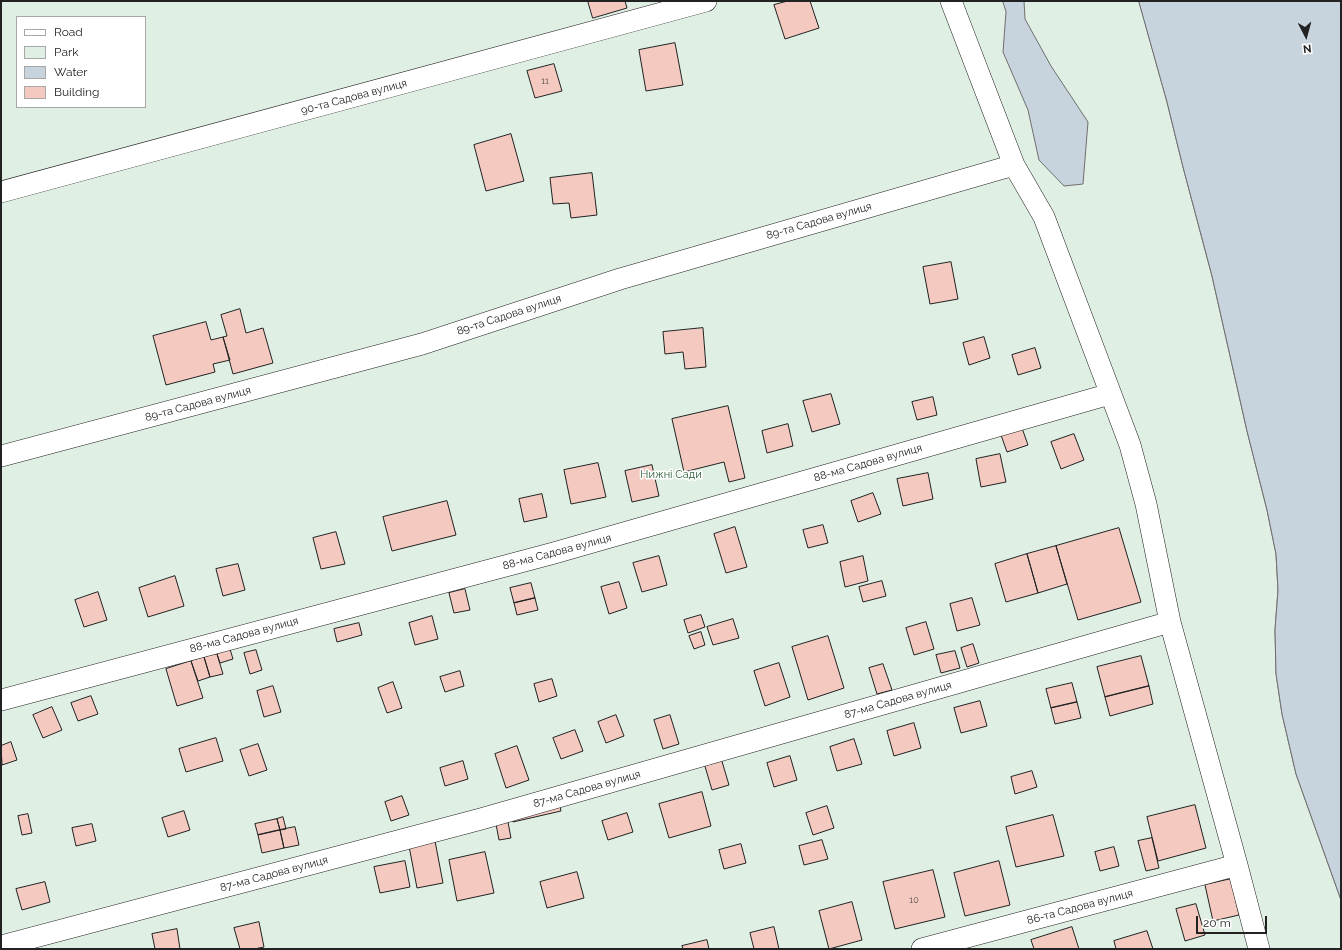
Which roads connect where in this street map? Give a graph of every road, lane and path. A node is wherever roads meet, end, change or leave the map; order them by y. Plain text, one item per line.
1 (706, 1) edge
2 (951, 1) edge
3 (1014, 164) junction
4 (1, 192) edge
5 (1110, 394) junction
6 (1, 456) edge
7 (1170, 622) junction
8 (1, 700) edge
9 (1238, 865) junction
10 (1, 946) edge
11 (922, 949) edge
12 (1259, 949) edge

1 - 4 street, 90-та Садова вулиця
2 - 3 street
3 - 5 street
3 - 6 street, 89-та Садова вулиця
5 - 7 street
5 - 8 street, 88-ма Садова вулиця
7 - 9 street
7 - 10 street, 87-ма Садова вулиця
9 - 11 street, 86-та Садова вулиця
9 - 12 street

